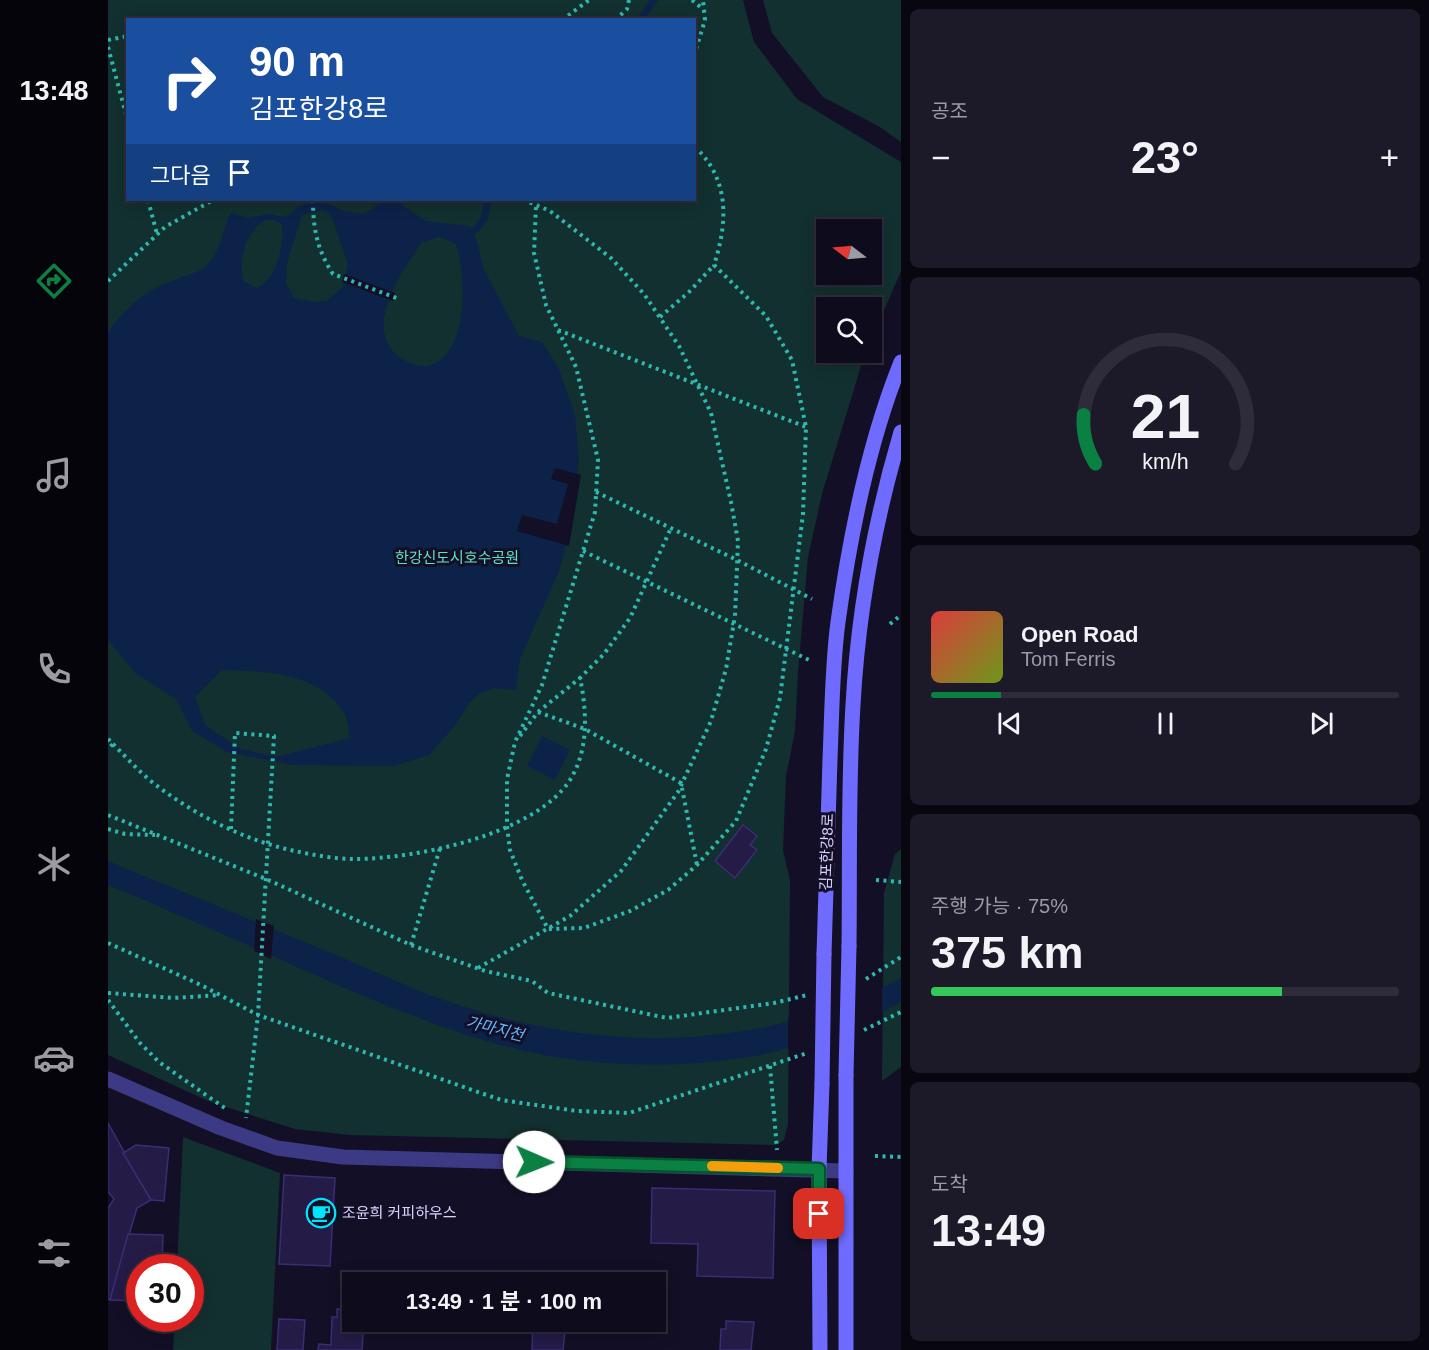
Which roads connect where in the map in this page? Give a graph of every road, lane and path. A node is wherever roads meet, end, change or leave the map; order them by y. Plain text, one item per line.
1 (589, 0) edge
2 (629, 0) edge
3 (692, 0) edge
4 (703, 0) edge
5 (704, 9) junction
6 (565, 18) edge
7 (617, 18) edge
8 (126, 36) edge
9 (108, 40) edge
10 (108, 47) edge
11 (696, 49) edge
12 (126, 114) edge
13 (696, 148) edge
14 (148, 201) edge
15 (211, 201) edge
16 (313, 201) edge
17 (526, 201) edge
18 (538, 201) edge
19 (536, 205) junction
20 (157, 234) junction
21 (714, 265) junction
22 (108, 281) edge
23 (399, 299) dead end
24 (660, 317) junction
25 (558, 330) junction
26 (901, 362) edge
27 (697, 385) junction
28 (806, 427) junction
29 (901, 432) edge
30 (596, 492) junction
31 (671, 528) junction
32 (583, 551) junction
33 (737, 560) junction
34 (647, 581) junction
35 (794, 590) junction
36 (812, 599) dead end
37 (901, 615) edge
38 (890, 624) dead end
39 (734, 625) junction
40 (787, 651) junction
41 (809, 660) dead end
42 (580, 678) junction
43 (538, 712) junction
44 (585, 729) junction
45 (108, 739) edge
46 (515, 742) junction
47 (113, 744) junction
48 (108, 749) edge
49 (681, 783) junction
50 (108, 815) edge
51 (507, 826) junction
52 (231, 829) junction
53 (108, 830) edge
54 (158, 836) junction
55 (268, 842) junction
56 (440, 848) junction
57 (698, 865) junction
58 (266, 879) junction
59 (876, 880) dead end
60 (901, 882) edge
61 (548, 929) junction
62 (108, 943) edge
63 (411, 945) junction
64 (901, 957) edge
65 (478, 968) junction
66 (863, 981) dead end
67 (108, 993) edge
68 (809, 994) dead end
69 (221, 995) junction
70 (108, 1000) edge
71 (901, 1012) edge
72 (258, 1015) junction
73 (854, 1034) dead end
74 (817, 1050) dead end
75 (770, 1066) junction
76 (108, 1079) edge
77 (229, 1110) dead end
78 (237, 1115) dead end
79 (777, 1150) dead end
80 (874, 1156) dead end
81 (901, 1157) edge
82 (819, 1169) junction
83 (846, 1171) junction
84 (820, 1350) edge
85 (846, 1350) edge

1 - 6 path
2 - 7 path
3 - 5 path
4 - 5 path
5 - 11 path
8 - 9 path
10 - 12 path
13 - 21 path
14 - 20 path
15 - 20 path
16 - 23 path
17 - 19 path
18 - 19 path
19 - 24 path
19 - 25 path
20 - 22 path
21 - 24 path
21 - 28 path
24 - 27 path
25 - 27 path
25 - 30 path
26 - 82 street, 김포한강8로, bridge
27 - 28 path
27 - 33 path
28 - 35 path
29 - 83 street, 김포한강8로, bridge
30 - 31 path
30 - 32 path
31 - 33 path
31 - 34 path
32 - 34 path
32 - 46 path
33 - 35 path
33 - 39 path
34 - 39 path
34 - 42 path
35 - 36 path
35 - 40 path
37 - 38 path
39 - 40 path
39 - 49 path
40 - 41 path
40 - 57 path
42 - 43 path
42 - 44 path
43 - 44 path
43 - 46 path
44 - 49 path
44 - 51 path
45 - 47 path
46 - 51 path
47 - 48 path
47 - 52 path
49 - 57 path
49 - 61 path
50 - 54 path
51 - 56 path
51 - 61 path
52 - 55 path
52 - 55 path
53 - 54 path
54 - 58 path
55 - 56 path
55 - 58 path
56 - 63 path
57 - 61 path
58 - 63 path
58 - 72 path
59 - 60 path
61 - 65 path
62 - 69 path
63 - 65 path
64 - 66 path
65 - 68 path
67 - 69 path
69 - 72 path
70 - 77 path
71 - 73 path
72 - 75 path
72 - 78 path
74 - 75 path
75 - 79 path
76 - 82 street
80 - 81 path
82 - 83 street
82 - 84 street, 김포한강8로
83 - 85 street, 김포한강8로

